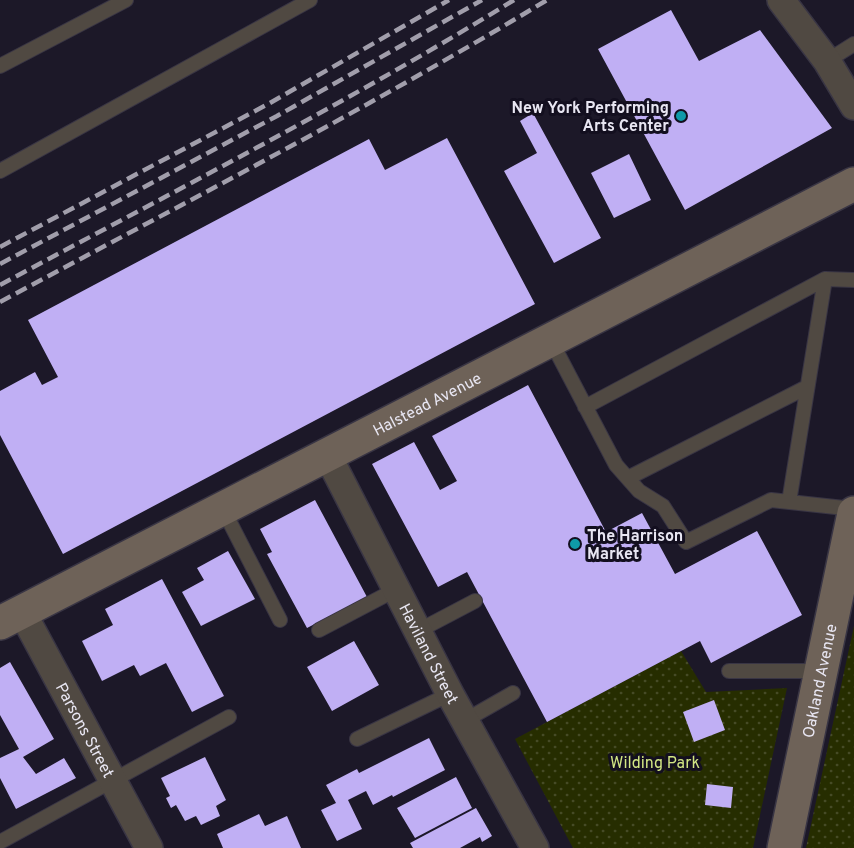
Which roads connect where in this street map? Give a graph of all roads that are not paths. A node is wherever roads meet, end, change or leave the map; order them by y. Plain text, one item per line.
1 (126, 0) edge
2 (311, 0) edge
3 (781, 0) edge
4 (854, 44) edge
5 (827, 61) junction
6 (0, 66) edge
7 (854, 106) edge
8 (0, 171) edge
9 (854, 184) edge
10 (825, 279) junction
11 (854, 280) edge
12 (550, 339) junction
13 (807, 387) junction
14 (585, 407) junction
15 (327, 454) junction
16 (628, 478) junction
17 (789, 502) junction
18 (223, 509) junction
19 (854, 511) edge
20 (397, 589) junction
21 (475, 602) dead end
22 (11, 618) edge
23 (280, 620) dead end
24 (319, 630) dead end
25 (418, 631) junction
26 (729, 671) dead end
27 (821, 671) junction
28 (513, 693) dead end
29 (450, 694) junction
30 (228, 717) dead end
31 (464, 721) junction
32 (357, 739) dead end
33 (113, 780) junction
34 (0, 842) edge
35 (149, 848) edge
36 (535, 848) edge
37 (784, 848) edge

1 - 6 lane
2 - 8 lane
3 - 5 street
4 - 5 lane
5 - 7 street
9 - 12 street, Halstead Avenue
10 - 11 lane
10 - 13 lane
10 - 14 lane
12 - 14 lane
12 - 15 street, Halstead Avenue
13 - 16 lane
13 - 17 lane
14 - 16 lane
15 - 18 street, Halstead Avenue
15 - 20 street, Haviland Street
16 - 17 lane
17 - 19 lane
18 - 22 street, Halstead Avenue
18 - 23 lane
19 - 27 street, Oakland Avenue
20 - 24 lane
20 - 25 street, Haviland Street
21 - 25 lane
22 - 33 street, Parsons Street
25 - 29 street, Haviland Street
26 - 27 lane
27 - 37 street, Oakland Avenue
28 - 31 lane
29 - 31 street, Haviland Street
29 - 32 lane
30 - 33 lane
31 - 36 street, Haviland Street
33 - 34 lane
33 - 35 street, Parsons Street

